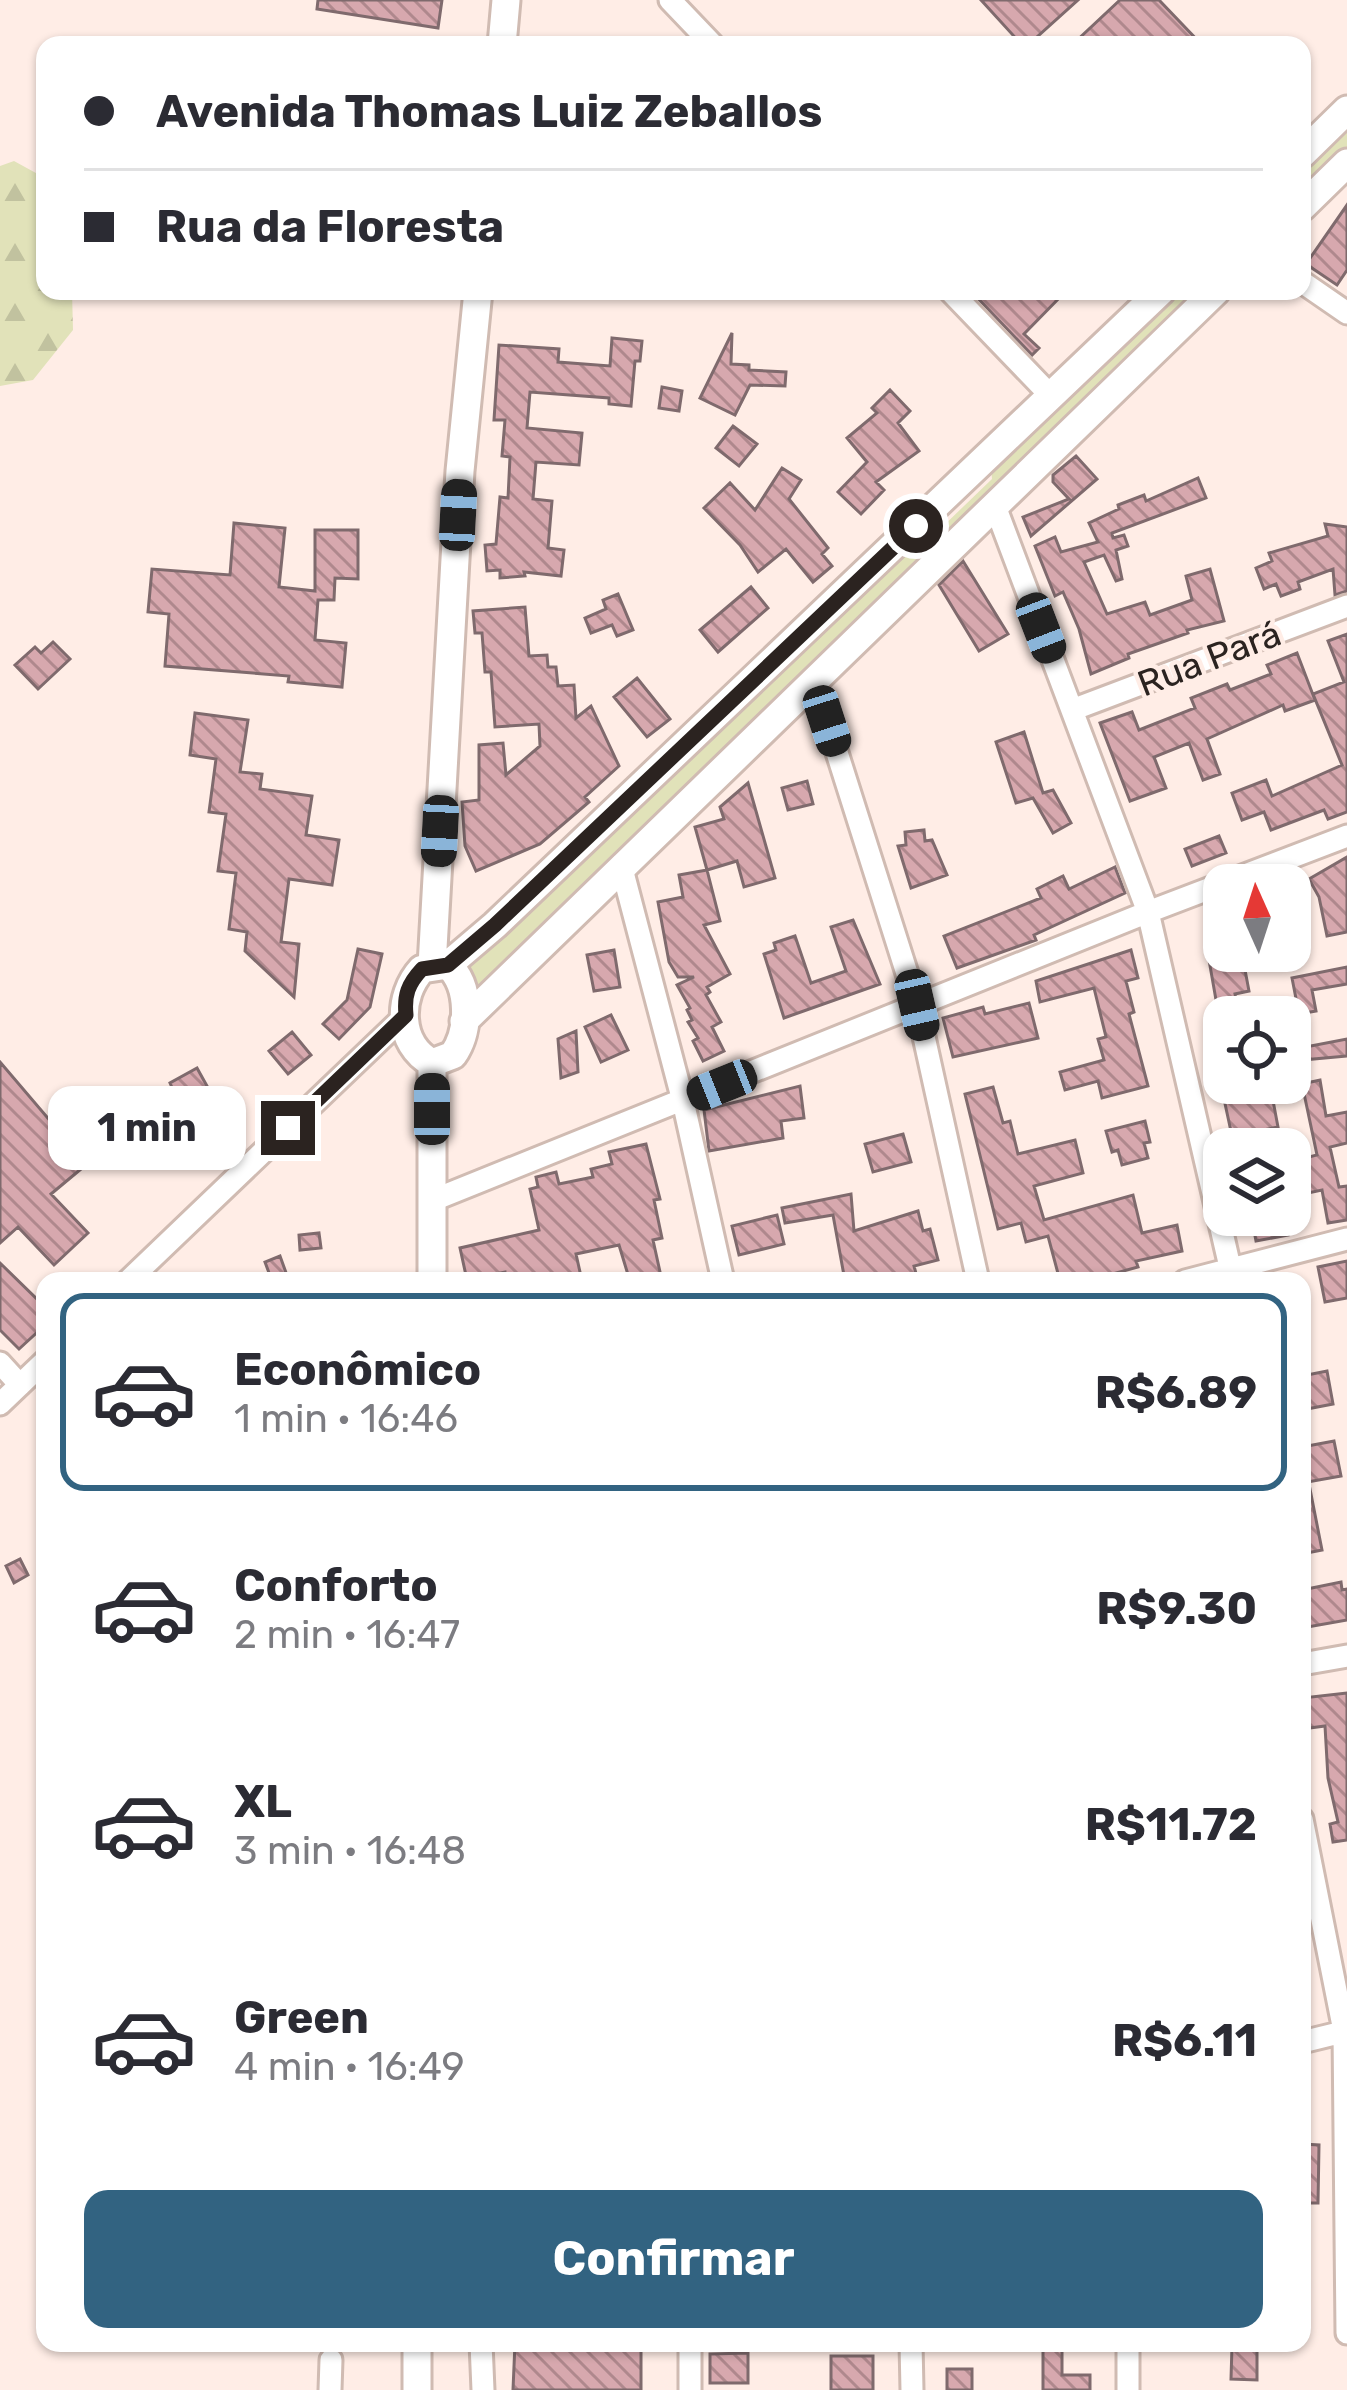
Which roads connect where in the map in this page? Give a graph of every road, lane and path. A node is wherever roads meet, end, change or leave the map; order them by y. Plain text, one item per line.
1 (506, 0) edge
2 (670, 0) edge
3 (503, 36) edge
4 (704, 36) edge
5 (1347, 110) edge
6 (1311, 145) edge
7 (1347, 163) edge
8 (1311, 198) edge
9 (1311, 288) edge
10 (477, 300) edge
11 (959, 300) edge
12 (1152, 300) edge
13 (1207, 300) edge
14 (1347, 314) edge
15 (1052, 397) junction
16 (995, 506) junction
17 (916, 526) junction
18 (941, 559) junction
19 (1347, 606) edge
20 (814, 680) junction
21 (1072, 710) junction
22 (1347, 836) edge
23 (621, 865) junction
24 (1148, 912) junction
25 (440, 966) junction
26 (917, 1005) junction
27 (406, 1015) junction
28 (464, 1022) junction
29 (432, 1064) junction
30 (683, 1101) junction
31 (431, 1201) junction
32 (1347, 1239) edge
33 (1230, 1267) junction
34 (137, 1272) edge
35 (432, 1272) edge
36 (721, 1272) edge
37 (976, 1272) edge
38 (1214, 1272) edge
39 (0, 1363) edge
40 (36, 1370) edge
41 (20, 1385) junction
42 (0, 1404) edge
43 (1347, 1656) edge
44 (1311, 1662) edge
45 (1311, 1862) edge
46 (1346, 2031) edge
47 (1311, 2040) edge
48 (1347, 2333) edge
49 (417, 2352) edge
50 (481, 2352) edge
51 (690, 2352) edge
52 (911, 2352) edge
53 (1128, 2352) edge
54 (331, 2360) dead end
55 (330, 2390) edge
56 (417, 2390) edge
57 (482, 2390) edge
58 (690, 2390) edge
59 (911, 2390) edge
60 (1128, 2390) edge

1 - 3 main road
2 - 4 street
5 - 6 main road
7 - 8 main road
9 - 14 street
10 - 25 main road
11 - 15 street
12 - 15 main road
13 - 16 main road
15 - 17 main road
16 - 18 main road
16 - 21 street
17 - 18 main road
17 - 25 main road
18 - 20 main road
19 - 21 street, Rua Pará
20 - 23 main road
20 - 26 street
21 - 24 street
22 - 24 street
23 - 28 main road
23 - 30 street
24 - 26 street
24 - 33 street
25 - 27 main road
25 - 28 main road
26 - 30 street
26 - 37 street
27 - 29 main road
27 - 34 street
28 - 29 main road
29 - 31 main road
30 - 31 street
30 - 36 street
31 - 35 main road
32 - 33 street
33 - 38 street
39 - 41 street
40 - 41 street
41 - 42 street
43 - 44 street
45 - 46 street
46 - 47 street
46 - 48 street
49 - 56 main road
50 - 57 street
51 - 58 street
52 - 59 street
53 - 60 street
54 - 55 street

